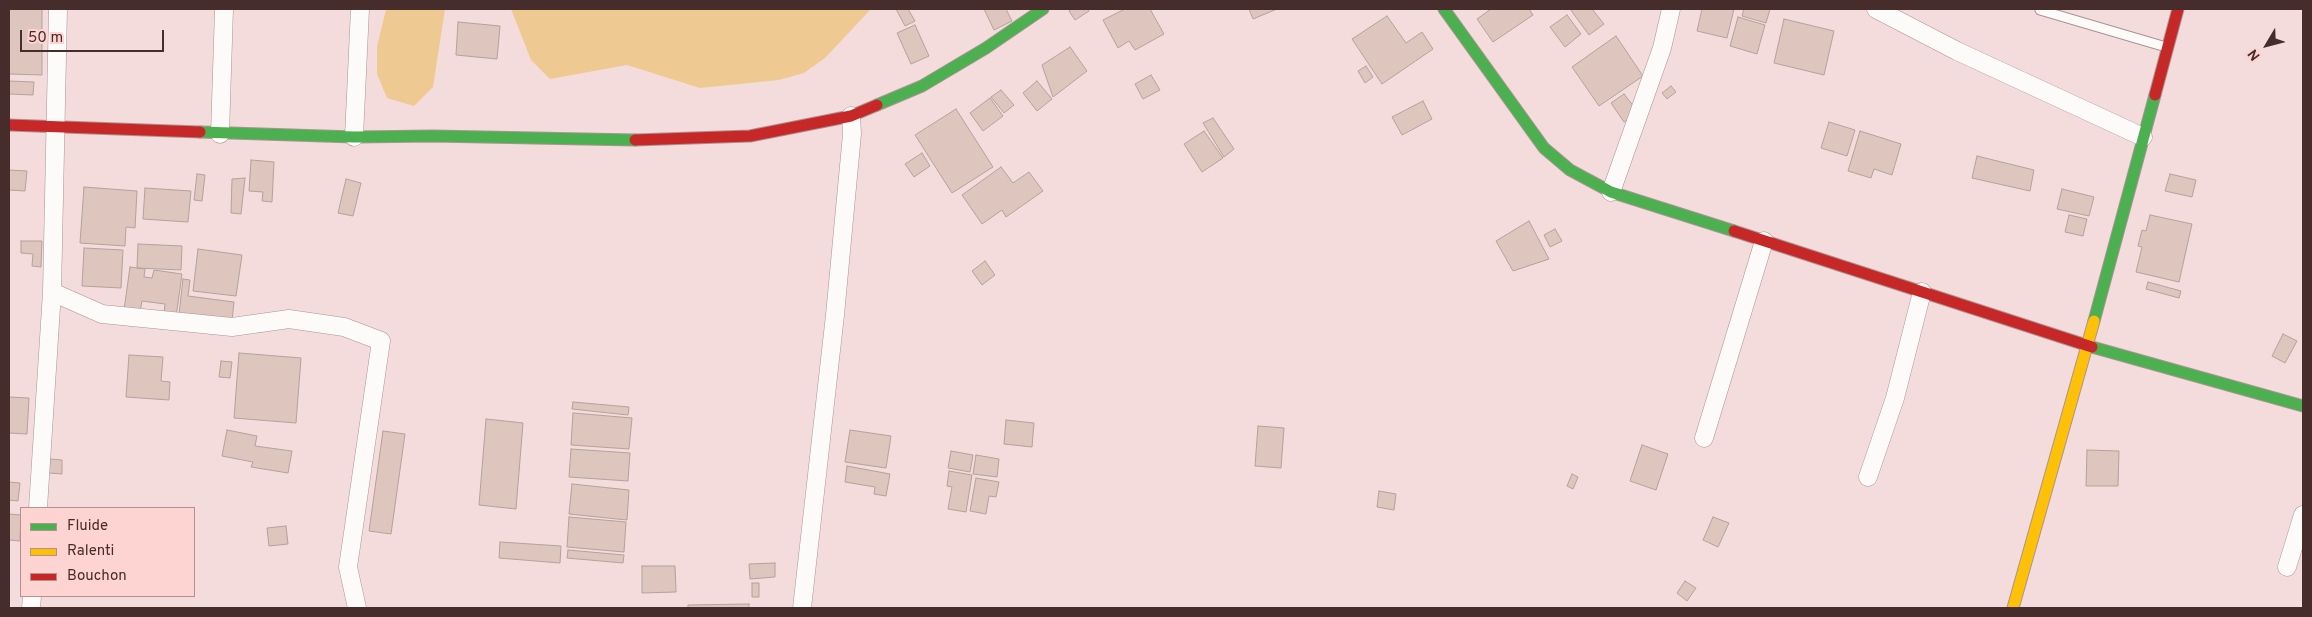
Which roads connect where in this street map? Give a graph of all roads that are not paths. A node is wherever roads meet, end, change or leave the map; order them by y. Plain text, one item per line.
1 (58, 9) edge
2 (224, 9) edge
3 (360, 9) edge
4 (1043, 9) edge
5 (1444, 9) edge
6 (1671, 9) edge
7 (1876, 9) edge
8 (2178, 9) edge
9 (2040, 10) dead end
10 (2167, 47) junction
11 (851, 116) junction
12 (9, 125) edge
13 (54, 128) junction
14 (220, 134) junction
15 (2143, 137) junction
16 (354, 138) junction
17 (1611, 192) junction
18 (1764, 241) junction
19 (52, 292) junction
20 (1922, 292) junction
21 (2087, 346) junction
22 (2303, 406) edge
23 (1704, 438) dead end
24 (1868, 477) dead end
25 (38, 507) edge
26 (2303, 515) edge
27 (2287, 567) dead end
28 (357, 608) edge
29 (802, 608) edge
30 (2013, 608) edge

1 - 13 street
2 - 14 street
3 - 16 street
4 - 11 street
5 - 17 street
6 - 17 street
7 - 15 street
8 - 10 street
9 - 10 lane
10 - 15 street
11 - 16 street
11 - 29 street
12 - 13 street
13 - 14 street
13 - 19 street
14 - 16 street
15 - 21 street
17 - 18 street
18 - 20 street
18 - 23 street
19 - 25 street
19 - 28 street
20 - 21 street
20 - 24 street
21 - 22 street
21 - 30 street
26 - 27 street

